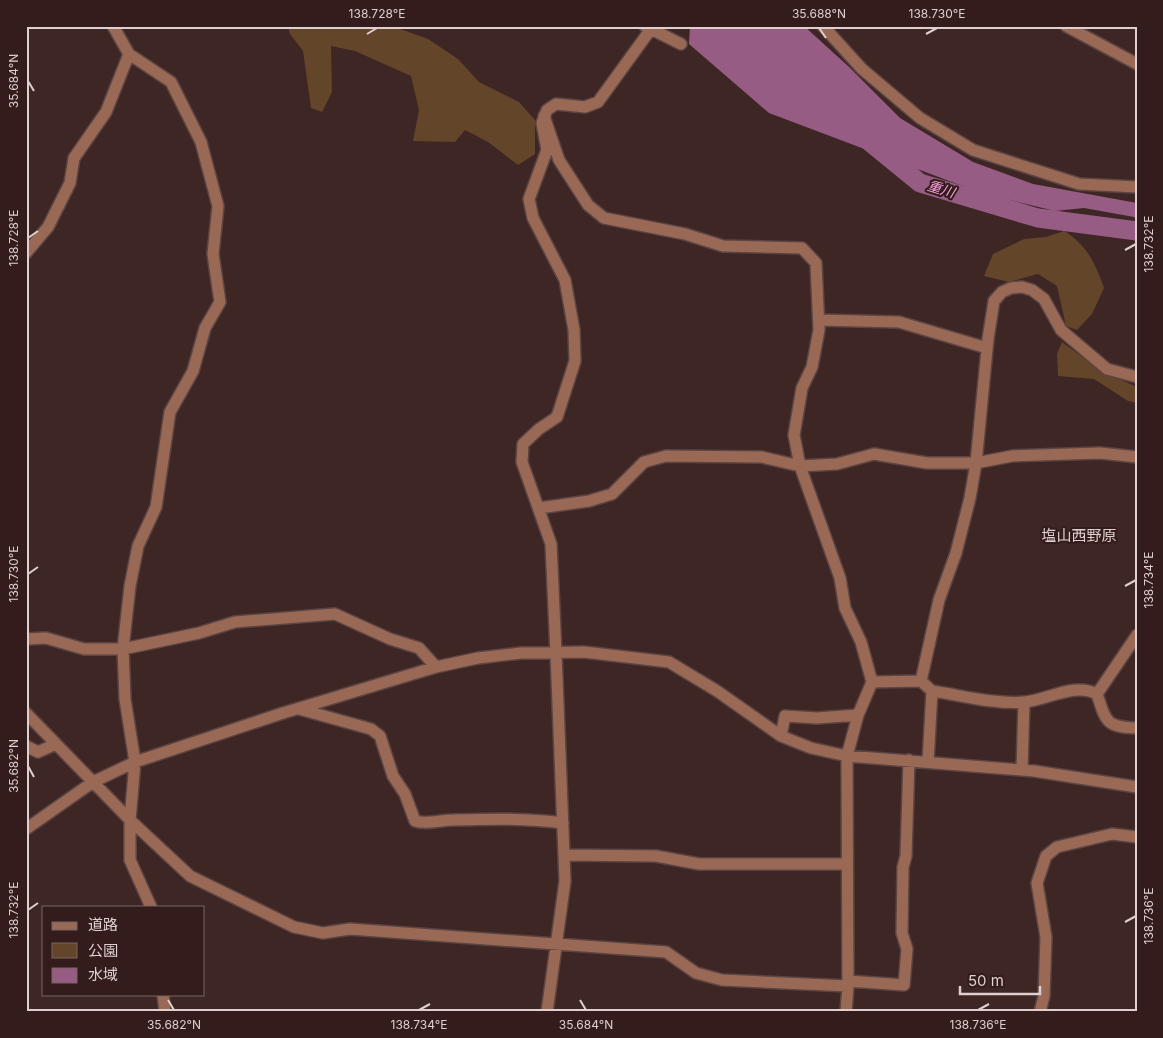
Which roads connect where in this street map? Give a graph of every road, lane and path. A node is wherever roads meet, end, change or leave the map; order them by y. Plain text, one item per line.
1 (113, 26) edge
2 (823, 26) edge
3 (1066, 26) edge
4 (648, 28) edge
5 (681, 44) dead end
6 (129, 54) junction
7 (1137, 64) edge
8 (544, 116) junction
9 (1137, 187) edge
10 (26, 253) edge
11 (819, 320) junction
12 (987, 348) junction
13 (1137, 377) edge
14 (1137, 457) edge
15 (976, 463) junction
16 (800, 466) junction
17 (539, 508) junction
18 (1137, 635) edge
19 (26, 639) edge
20 (123, 648) junction
21 (556, 653) junction
22 (436, 667) junction
23 (872, 682) junction
24 (921, 682) junction
25 (932, 692) junction
26 (1097, 694) junction
27 (1024, 702) junction
28 (297, 709) junction
29 (26, 713) edge
30 (858, 715) junction
31 (1137, 728) edge
32 (781, 736) junction
33 (56, 744) junction
34 (26, 746) edge
35 (847, 756) junction
36 (909, 760) junction
37 (135, 762) junction
38 (928, 762) junction
39 (1022, 770) junction
40 (93, 782) junction
41 (1137, 786) edge
42 (130, 820) junction
43 (563, 823) junction
44 (26, 830) edge
45 (1137, 837) edge
46 (564, 855) junction
47 (848, 864) junction
48 (151, 906) edge
49 (556, 943) junction
50 (848, 983) junction
51 (163, 996) edge
52 (165, 1012) edge
53 (547, 1012) edge
54 (846, 1012) edge
55 (1040, 1012) edge

1 - 6 street
2 - 9 street
3 - 7 street
4 - 5 street
4 - 8 street
6 - 10 street
6 - 20 street
8 - 11 street
8 - 17 street
11 - 12 street
11 - 16 street
12 - 13 street
12 - 15 street
14 - 15 street
15 - 16 street
15 - 24 street
16 - 17 street
16 - 23 street
17 - 21 street
18 - 26 street
19 - 20 street
20 - 22 street
20 - 37 street
21 - 22 street
21 - 32 street
21 - 43 street
22 - 28 street
23 - 24 street
23 - 30 street
24 - 25 street
25 - 27 street
25 - 38 street
26 - 27 street
26 - 31 street
27 - 39 street
28 - 37 street
28 - 43 street
29 - 33 street
30 - 32 street
30 - 35 street
32 - 35 street
33 - 34 street
33 - 40 street
35 - 36 street
35 - 47 street
36 - 38 street
36 - 50 street
37 - 40 street
37 - 42 street
38 - 39 street
39 - 41 street
40 - 42 street
40 - 44 street
42 - 48 street
42 - 49 street
43 - 46 street
45 - 55 street
46 - 47 street
46 - 49 street
47 - 50 street
49 - 50 street
49 - 53 street
50 - 54 street
51 - 52 street

